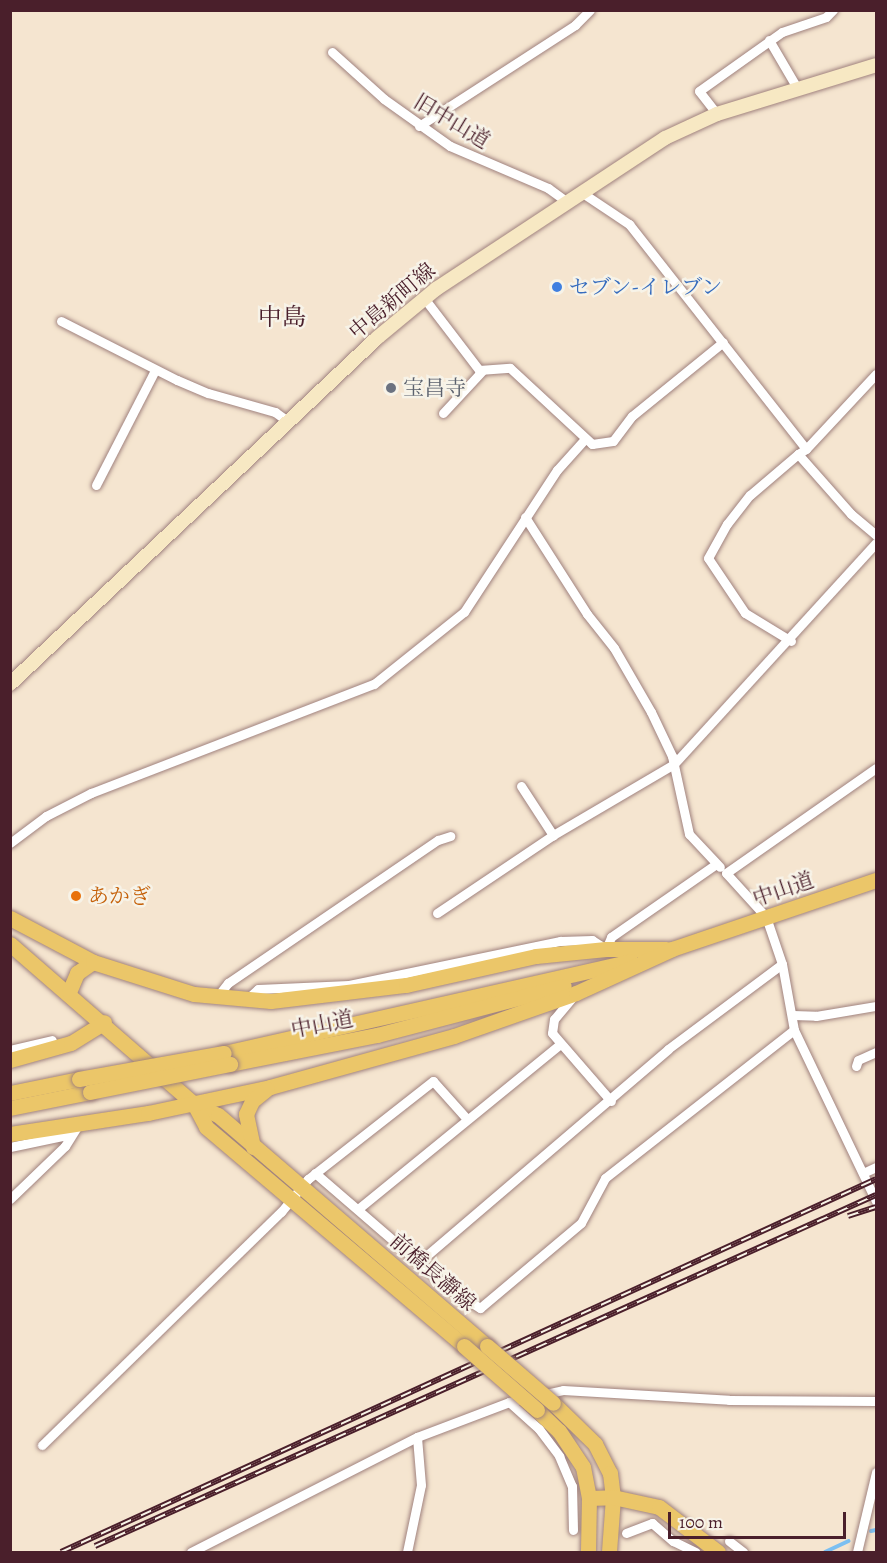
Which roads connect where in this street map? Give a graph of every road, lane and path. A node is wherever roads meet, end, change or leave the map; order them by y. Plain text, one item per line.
1 (590, 10) edge
2 (833, 10) edge
3 (769, 40) junction
4 (332, 52) dead end
5 (876, 65) edge
6 (797, 88) junction
7 (717, 114) junction
8 (419, 126) junction
9 (581, 192) junction
10 (567, 202) junction
11 (424, 298) junction
12 (61, 321) dead end
13 (723, 342) junction
14 (155, 370) junction
15 (483, 371) junction
16 (876, 374) edge
17 (443, 413) dead end
18 (289, 422) junction
19 (584, 440) junction
20 (802, 452) junction
21 (96, 485) dead end
22 (525, 517) junction
23 (876, 535) edge
24 (876, 543) edge
25 (791, 641) junction
26 (10, 684) edge
27 (674, 764) junction
28 (876, 768) edge
29 (521, 786) dead end
30 (553, 835) junction
31 (450, 836) dead end
32 (10, 843) edge
33 (716, 864) junction
34 (726, 873) junction
35 (876, 880) edge
36 (437, 913) dead end
37 (766, 917) junction
38 (10, 918) edge
39 (10, 944) edge
40 (606, 949) junction
41 (672, 949) junction
42 (93, 962) junction
43 (782, 964) junction
44 (69, 992) junction
45 (576, 993) junction
46 (217, 997) junction
47 (876, 1006) edge
48 (793, 1015) junction
49 (104, 1022) junction
50 (794, 1030) junction
51 (52, 1040) dead end
52 (560, 1044) junction
53 (10, 1050) edge
54 (876, 1052) edge
55 (227, 1059) junction
56 (10, 1060) edge
57 (856, 1066) dead end
58 (270, 1087) junction
59 (10, 1093) edge
60 (611, 1101) junction
61 (194, 1104) junction
62 (10, 1108) edge
63 (467, 1119) junction
64 (75, 1129) junction
65 (10, 1134) edge
66 (10, 1147) edge
67 (253, 1147) junction
68 (876, 1167) edge
69 (315, 1173) junction
70 (863, 1173) junction
71 (302, 1187) junction
72 (10, 1199) edge
73 (291, 1199) junction
74 (876, 1201) edge
75 (358, 1209) junction
76 (419, 1262) junction
77 (876, 1401) edge
78 (509, 1402) junction
79 (417, 1437) junction
80 (42, 1445) dead end
81 (876, 1472) edge
82 (613, 1497) junction
83 (589, 1498) junction
84 (573, 1530) dead end
85 (626, 1533) dead end
86 (729, 1541) dead end
87 (190, 1552) edge
88 (407, 1552) edge
89 (588, 1552) edge
90 (609, 1552) edge
91 (696, 1552) edge
92 (718, 1552) edge
93 (743, 1552) edge
94 (858, 1552) edge

1 - 8 street
2 - 3 street
3 - 6 street
3 - 7 street
4 - 8 street, 旧中山道
5 - 6 main road, 中島新町線
6 - 7 main road, 中島新町線
7 - 9 main road, 中島新町線
8 - 10 street, 旧中山道
9 - 10 main road, 中島新町線
9 - 13 street
10 - 11 main road, 中島新町線
11 - 15 street
11 - 18 main road, 中島新町線
12 - 14 street
13 - 19 street
13 - 20 street
14 - 18 street
14 - 21 street
15 - 17 street
15 - 19 street
16 - 20 street
18 - 26 main road, 中島新町線
19 - 22 street
20 - 23 street
20 - 25 street
22 - 27 street
22 - 32 street
24 - 25 street
25 - 27 street
27 - 30 street
27 - 33 street
28 - 34 street
29 - 30 street
30 - 36 street
31 - 46 street
33 - 34 street
33 - 40 street
34 - 37 street
35 - 37 main road, 中山道
37 - 41 main road, 中山道
37 - 43 street
38 - 42 main road
39 - 44 main road, 前橋長瀞線
40 - 41 main road
40 - 46 main road
41 - 45 main road
41 - 55 main road, 中山道
42 - 44 main road
42 - 46 main road
43 - 48 street
43 - 60 street
44 - 49 main road, 前橋長瀞線
45 - 52 street
45 - 58 main road
47 - 48 street
48 - 50 street
49 - 56 main road
49 - 61 main road, 前橋長瀞線
50 - 70 street
50 - 76 street
51 - 53 street
52 - 60 street
52 - 63 street
54 - 57 street
55 - 59 main road, 中山道, bridge
55 - 62 main road, 中山道, bridge
58 - 61 main road
58 - 67 main road
60 - 76 street
61 - 64 main road
61 - 67 main road, 前橋長瀞線
61 - 73 main road, 前橋長瀞線
63 - 69 street
63 - 75 street
64 - 65 main road
64 - 66 street
64 - 72 street
67 - 71 main road, 前橋長瀞線
68 - 70 street
69 - 71 street
69 - 75 street
70 - 74 street
71 - 73 street
71 - 82 main road, 前橋長瀞線, bridge
73 - 80 street
73 - 83 main road, 前橋長瀞線, bridge
75 - 76 street
77 - 78 street
78 - 79 street
78 - 84 street
79 - 87 street
79 - 88 street
81 - 94 street
82 - 83 main road
82 - 90 main road, 前橋長瀞線
82 - 92 main road
83 - 89 main road, 前橋長瀞線
85 - 91 street
86 - 93 street

